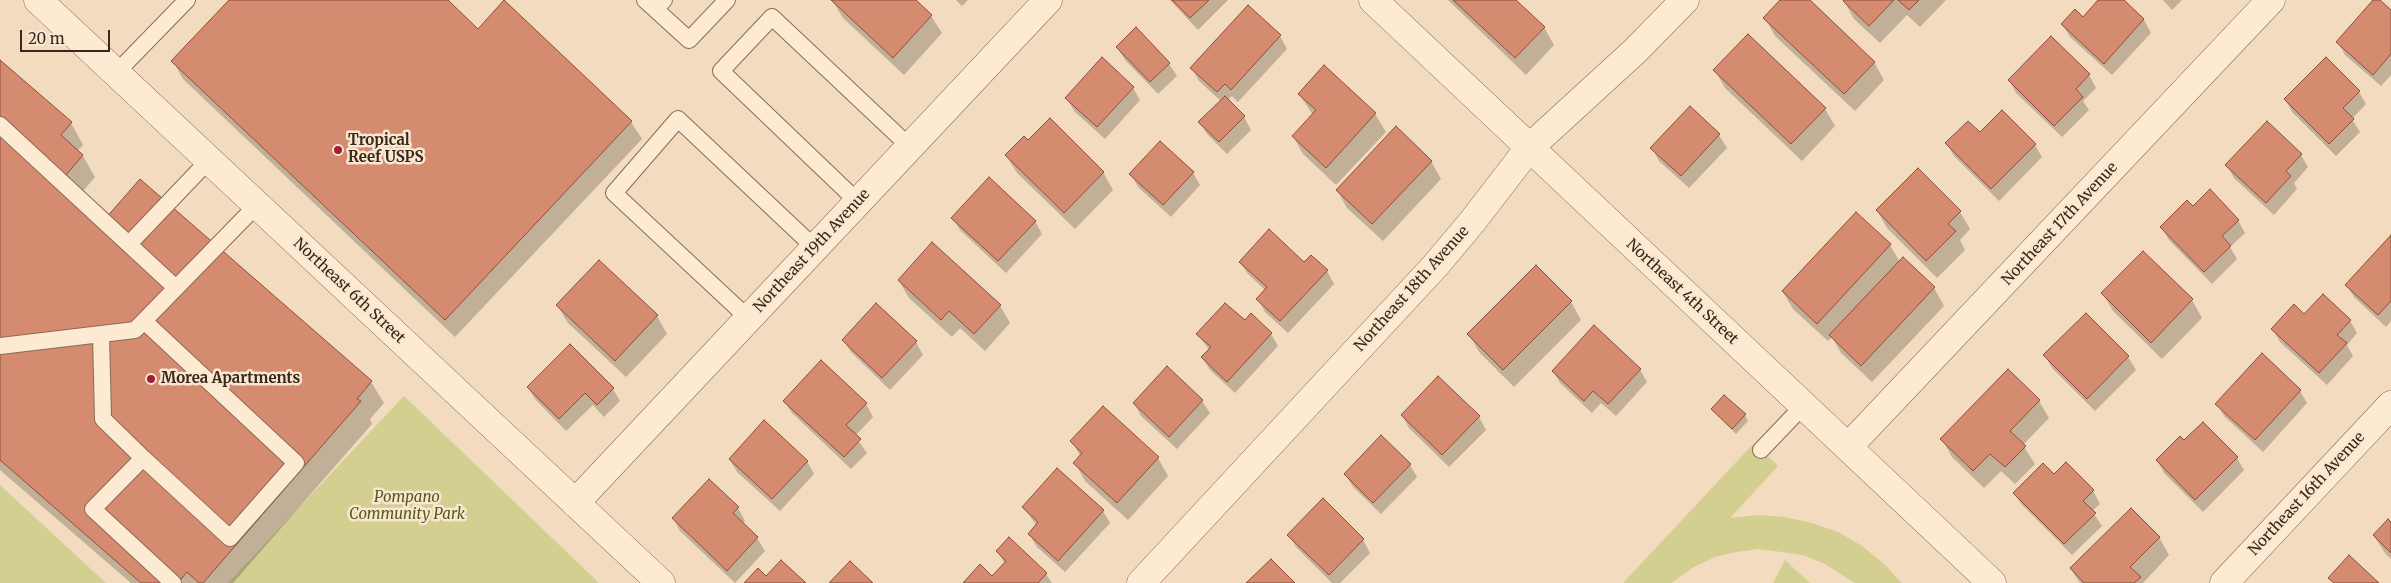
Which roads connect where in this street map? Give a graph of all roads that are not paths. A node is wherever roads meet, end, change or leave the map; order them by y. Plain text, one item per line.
1 (38, 0) edge
2 (187, 0) edge
3 (727, 0) edge
4 (1048, 0) edge
5 (1373, 0) edge
6 (1685, 0) edge
7 (2271, 0) edge
8 (655, 3) edge
9 (116, 73) junction
10 (0, 125) edge
11 (910, 147) junction
12 (1529, 148) junction
13 (210, 160) junction
14 (858, 202) junction
15 (258, 205) junction
16 (129, 244) junction
17 (815, 248) junction
18 (176, 288) junction
19 (749, 318) junction
20 (144, 322) junction
21 (101, 334) junction
22 (0, 346) edge
23 (2391, 405) edge
24 (1803, 406) junction
25 (1848, 447) junction
26 (1761, 450) dead end
27 (143, 458) junction
28 (575, 503) junction
29 (173, 583) edge
30 (661, 583) edge
31 (1141, 583) edge
32 (1992, 583) edge
33 (2224, 583) edge

1 - 9 street, Northeast 6th Street
2 - 9 lane
3 - 8 lane
4 - 11 street, Northeast 19th Avenue
5 - 12 street, Northeast 4th Street
6 - 12 street, Northeast 18th Avenue
7 - 25 street, Northeast 17th Avenue
9 - 13 street, Northeast 6th Street
10 - 16 lane
11 - 14 street, Northeast 19th Avenue
11 - 14 lane
12 - 24 street, Northeast 4th Street
12 - 31 street, Northeast 18th Avenue
13 - 15 street, Northeast 6th Street
13 - 16 lane
14 - 17 street, Northeast 19th Avenue
15 - 18 lane
15 - 28 street, Northeast 6th Street
16 - 18 lane
17 - 19 street, Northeast 19th Avenue
17 - 19 lane
18 - 20 lane
19 - 28 street, Northeast 19th Avenue
20 - 21 lane
20 - 27 lane
21 - 22 lane
21 - 27 lane
23 - 33 street, Northeast 16th Avenue
24 - 25 street, Northeast 4th Street
24 - 26 lane
25 - 32 street, Northeast 4th Street
27 - 29 lane
28 - 30 street, Northeast 6th Street

